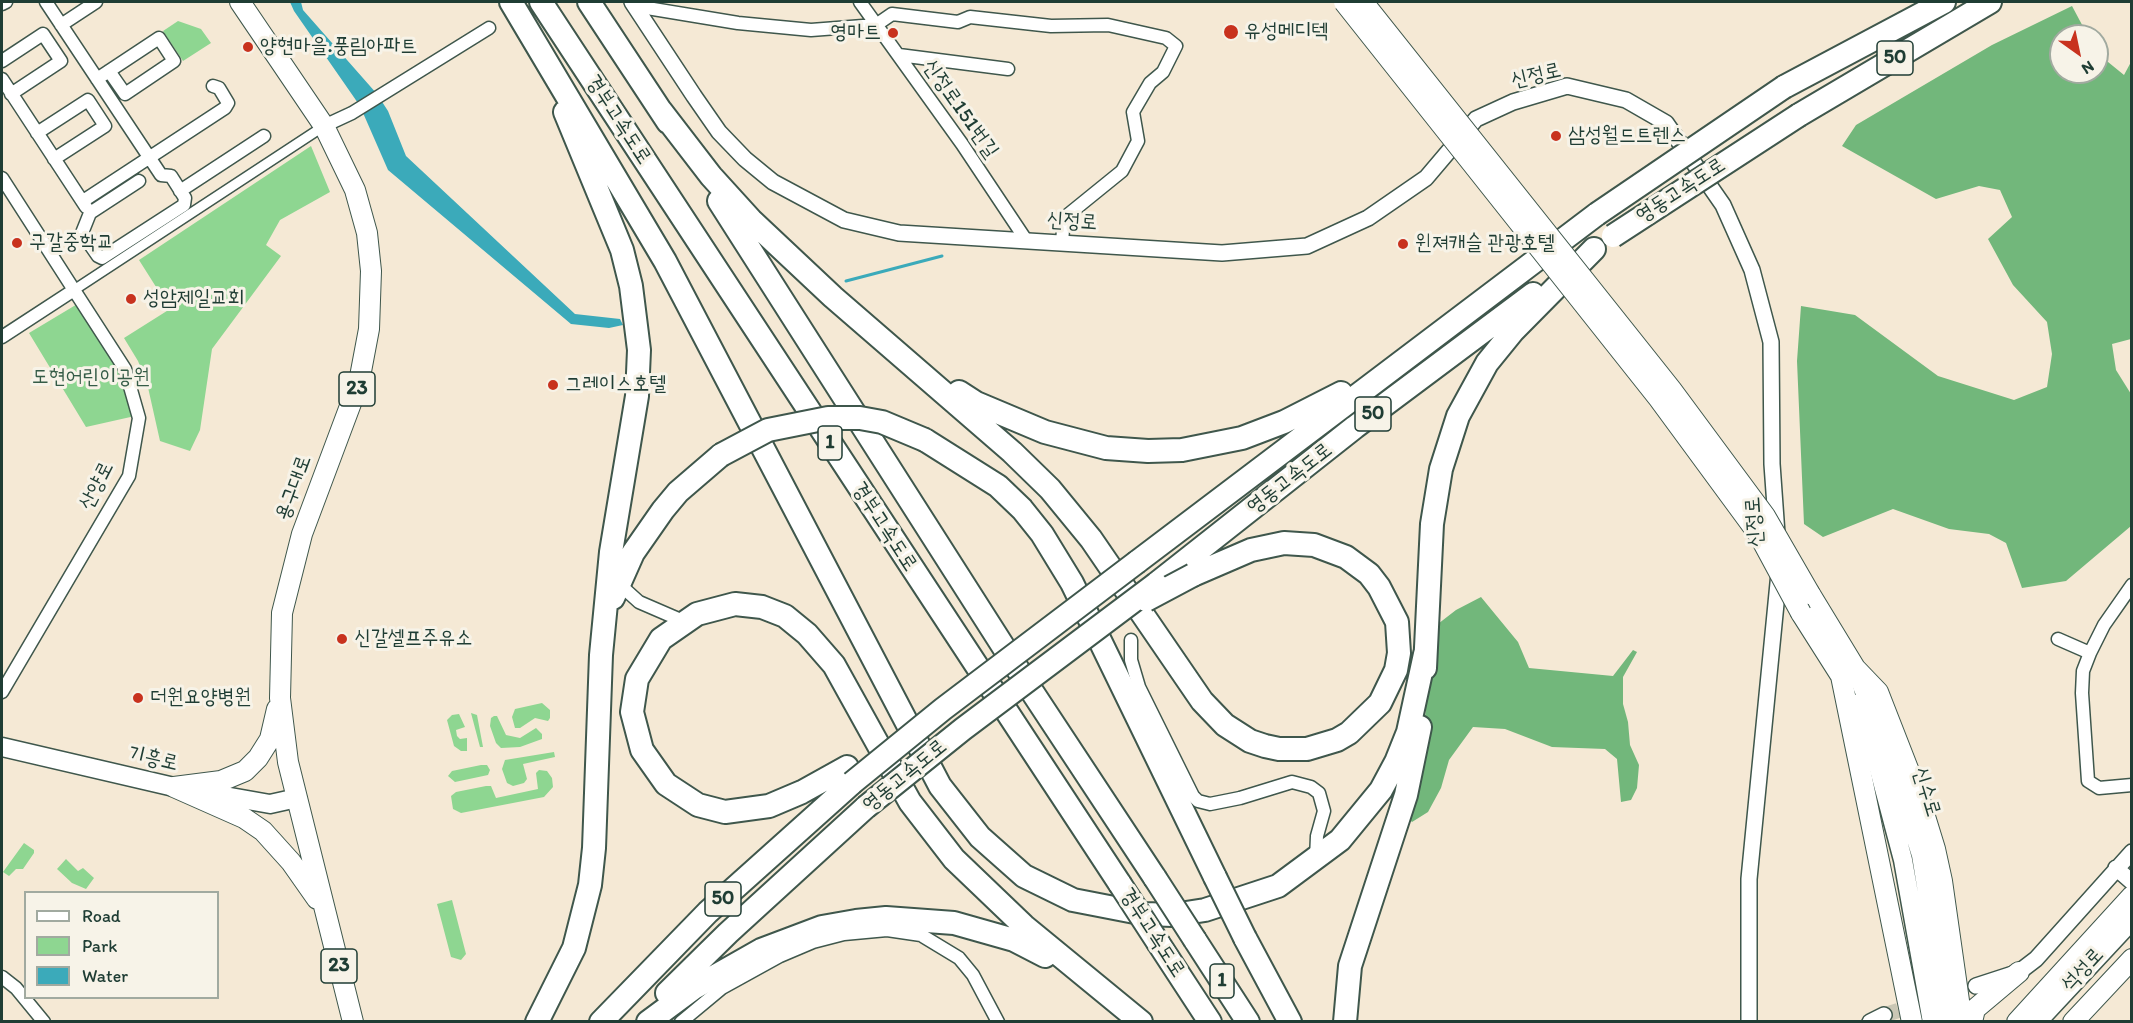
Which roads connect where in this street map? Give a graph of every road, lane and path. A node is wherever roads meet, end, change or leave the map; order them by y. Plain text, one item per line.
1 (6, 2) edge
2 (46, 2) edge
3 (96, 2) edge
4 (240, 2) edge
5 (541, 2) edge
6 (589, 2) edge
7 (860, 2) edge
8 (1344, 2) edge
9 (1363, 2) edge
10 (1944, 2) edge
11 (1990, 2) edge
12 (2, 4) edge
13 (634, 4) edge
14 (513, 5) edge
15 (61, 25) junction
16 (876, 25) junction
17 (489, 28) dead end
18 (899, 55) junction
19 (2, 61) edge
20 (1008, 69) dead end
21 (109, 71) junction
22 (2, 79) edge
23 (97, 79) junction
24 (213, 86) dead end
25 (11, 94) junction
26 (662, 111) junction
27 (324, 126) junction
28 (38, 133) junction
29 (264, 136) dead end
30 (149, 157) junction
31 (54, 159) junction
32 (2, 178) edge
33 (140, 181) dead end
34 (180, 191) junction
35 (82, 201) junction
36 (90, 213) junction
37 (1026, 240) junction
38 (1062, 242) junction
39 (1594, 249) junction
40 (74, 290) junction
41 (2, 337) edge
42 (880, 337) junction
43 (1405, 358) junction
44 (618, 583) junction
45 (2132, 585) edge
46 (682, 621) junction
47 (1100, 624) junction
48 (2058, 639) dead end
49 (1131, 640) dead end
50 (2090, 653) junction
51 (1425, 654) junction
52 (601, 655) junction
53 (1848, 672) junction
54 (2, 692) edge
55 (280, 698) junction
56 (2, 747) edge
57 (850, 775) junction
58 (2132, 785) edge
59 (174, 787) junction
60 (297, 798) junction
61 (2132, 852) edge
62 (1316, 860) junction
63 (2116, 868) junction
64 (2130, 885) edge
65 (325, 911) junction
66 (2132, 918) edge
67 (2132, 937) edge
68 (2132, 958) edge
69 (2019, 972) junction
70 (2, 977) edge
71 (1092, 983) junction
72 (1976, 986) tunnel mouth
73 (24, 998) edge
74 (25, 999) edge
75 (1962, 1020) edge
76 (352, 1021) edge
77 (44, 1022) edge
78 (537, 1022) edge
79 (601, 1022) edge
80 (638, 1022) edge
81 (648, 1022) edge
82 (681, 1022) edge
83 (998, 1022) edge
84 (1141, 1022) edge
85 (1210, 1022) edge
86 (1248, 1022) edge
87 (1290, 1022) edge
88 (1345, 1022) edge
89 (1749, 1022) edge
90 (1912, 1022) edge
91 (1932, 1022) edge
92 (2017, 1022) edge
93 (2035, 1022) edge
94 (2051, 1022) edge
95 (2073, 1022) edge

1 - 12 street
2 - 15 street
3 - 15 street
4 - 27 main road, 용구대로 / 23
5 - 85 highway, 경부고속도로 / 1, bridge
6 - 26 highway, 경부고속도로 / 1
7 - 16 street, 신정로151번길
8 - 53 main road, 신수로, bridge
9 - 53 main road, 신수로, bridge
10 - 43 highway, 영동고속도로 / 50, bridge
11 - 39 highway, 영동고속도로 / 50, bridge
13 - 16 street
13 - 37 street, 신정로
14 - 52 highway
14 - 62 highway
15 - 23 street
16 - 18 street, 신정로151번길
16 - 38 street
17 - 27 street
18 - 20 street
18 - 37 street, 신정로151번길
19 - 25 street
21 - 21 street
21 - 23 street
22 - 25 street
23 - 30 street
24 - 30 street
25 - 28 street
26 - 42 highway
26 - 86 highway, 경부고속도로 / 1, bridge
27 - 40 street
27 - 55 main road, 용구대로 / 23
28 - 31 street
28 - 31 street
29 - 34 street
30 - 34 street
30 - 35 street
31 - 35 street
32 - 40 street, 산양로
33 - 36 street
34 - 36 street
35 - 36 street
37 - 38 street, 신정로
38 - 89 street, 신정로
39 - 47 highway, 영동고속도로 / 50, bridge
39 - 51 highway
40 - 41 street
40 - 54 street, 산양로
42 - 43 highway
42 - 47 highway, bridge
43 - 57 highway, 영동고속도로 / 50, bridge
44 - 46 street
44 - 52 highway
44 - 87 highway, bridge
45 - 50 street
46 - 57 highway
46 - 71 highway
47 - 80 highway, 영동고속도로 / 50, bridge
48 - 50 street
49 - 62 street
50 - 58 street
51 - 62 highway
51 - 88 highway
52 - 78 highway
53 - 75 main road
53 - 90 main road
53 - 91 main road, 신수로
55 - 59 main road
55 - 60 main road, 용구대로 / 23
56 - 59 main road, 기흥로
57 - 79 highway, 영동고속도로 / 50
59 - 60 main road, 기흥로
59 - 65 main road
60 - 65 main road, 용구대로 / 23
61 - 63 street
63 - 64 street
63 - 69 street
64 - 92 main road
65 - 76 main road, 용구대로 / 23
66 - 93 highway, 석성로
67 - 94 highway, 석성로
68 - 95 main road
69 - 72 street
69 - 75 main road
70 - 73 street
71 - 81 highway
71 - 84 highway
74 - 77 street
82 - 83 street

